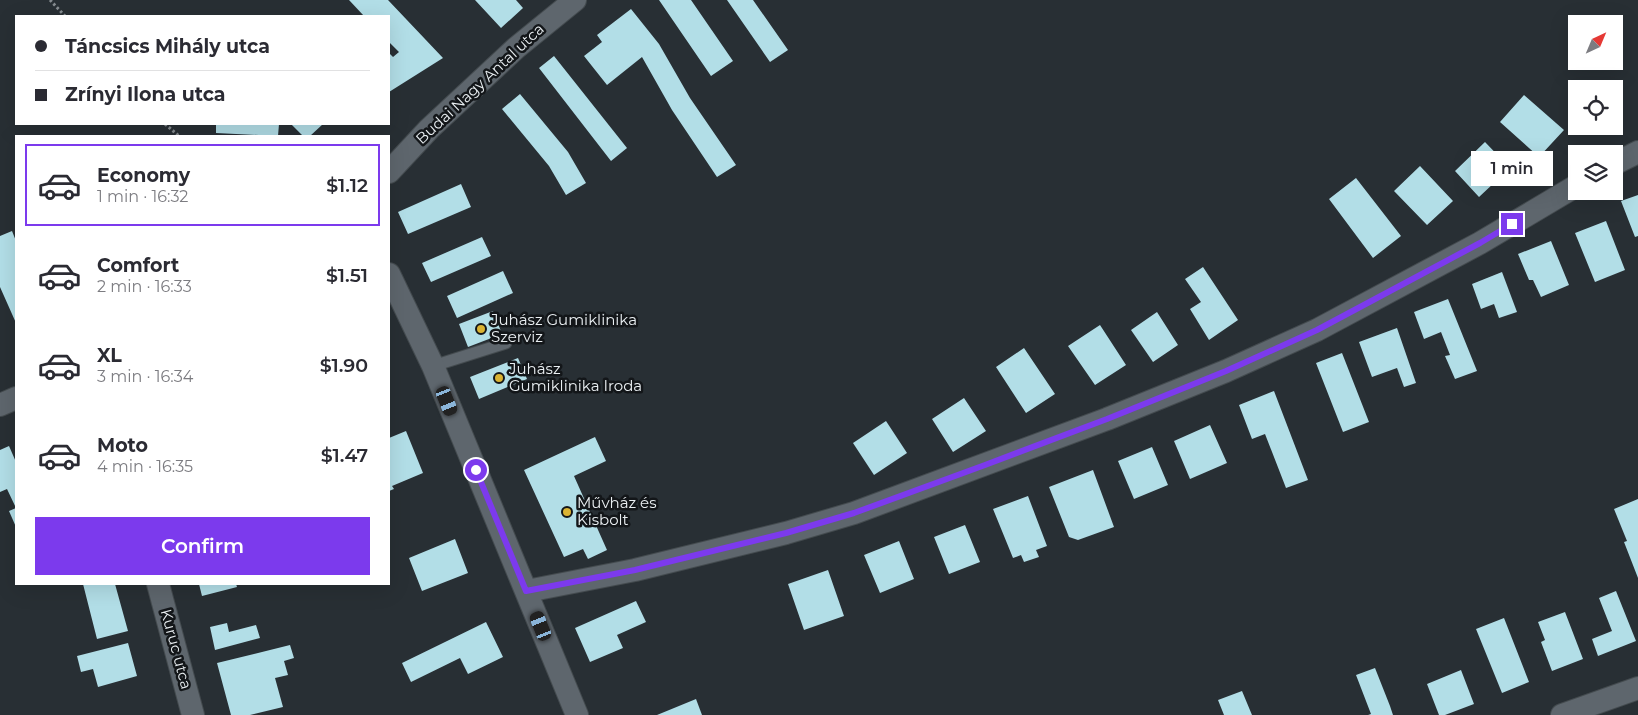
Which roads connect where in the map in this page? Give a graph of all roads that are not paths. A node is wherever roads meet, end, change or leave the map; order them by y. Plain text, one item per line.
1 (575, 0) edge
2 (1638, 152) edge
3 (1623, 160) edge
4 (390, 171) edge
5 (1568, 191) edge
6 (390, 276) edge
7 (506, 343) dead end
8 (433, 366) junction
9 (15, 398) edge
10 (0, 405) edge
11 (158, 585) edge
12 (526, 591) junction
13 (1638, 688) edge
14 (193, 715) edge
15 (577, 715) edge
16 (1562, 715) edge

1 - 4 street, Budai Nagy Antal utca
2 - 3 street
5 - 12 street
6 - 8 street
7 - 8 lane
8 - 12 street
9 - 10 street
11 - 14 street, Kuruc utca
12 - 15 street
13 - 16 street

